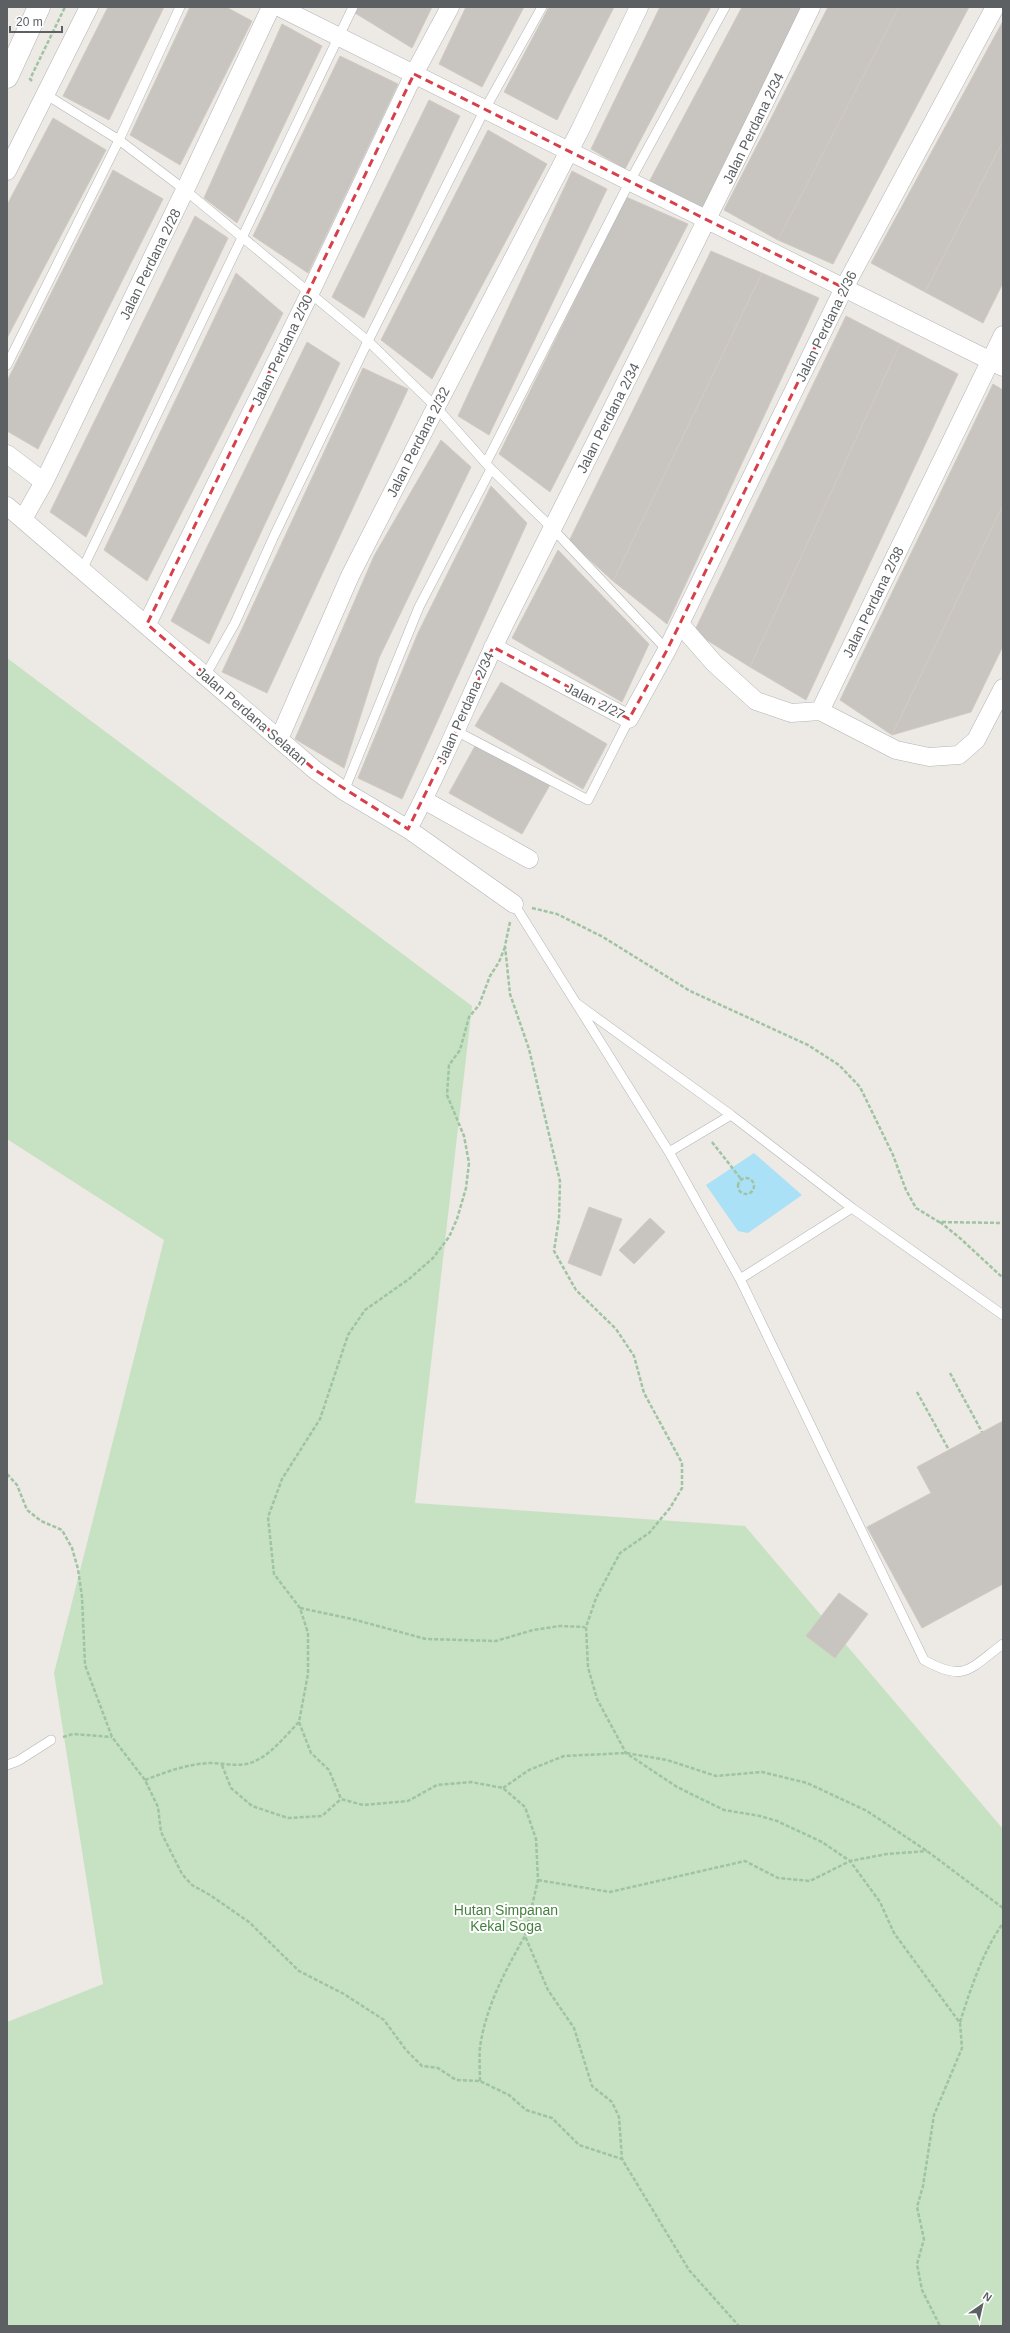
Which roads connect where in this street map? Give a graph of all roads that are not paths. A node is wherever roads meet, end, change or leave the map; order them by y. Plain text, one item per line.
1 (39, 7) edge
2 (89, 7) edge
3 (180, 7) edge
4 (271, 7) edge
5 (279, 7) edge
6 (353, 7) edge
7 (450, 7) edge
8 (542, 7) edge
9 (639, 7) edge
10 (725, 7) edge
11 (811, 7) edge
12 (995, 7) edge
13 (339, 36) junction
14 (8, 70) edge
15 (414, 74) junction
16 (46, 94) junction
17 (485, 109) junction
18 (119, 140) junction
19 (569, 151) junction
20 (7, 171) edge
21 (630, 181) junction
22 (185, 190) junction
23 (708, 220) junction
24 (242, 239) junction
25 (844, 288) junction
26 (310, 293) junction
27 (1003, 335) edge
28 (368, 341) junction
29 (996, 363) edge
30 (7, 365) edge
31 (436, 407) junction
32 (7, 454) edge
33 (489, 466) junction
34 (44, 482) junction
35 (7, 506) edge
36 (24, 520) junction
37 (552, 528) junction
38 (82, 570) junction
39 (147, 624) junction
40 (680, 624) junction
41 (493, 647) junction
42 (667, 650) junction
43 (205, 676) junction
44 (1003, 688) edge
45 (820, 711) junction
46 (629, 719) junction
47 (456, 732) junction
48 (279, 739) junction
49 (344, 791) junction
50 (424, 800) junction
51 (408, 829) junction
52 (529, 859) dead end
53 (514, 904) joint
54 (576, 1003) junction
55 (731, 1115) junction
56 (669, 1152) junction
57 (852, 1208) junction
58 (740, 1279) junction
59 (1003, 1315) edge
60 (1003, 1644) edge
61 (51, 1740) road end
62 (7, 1765) edge

1 - 14 street
2 - 16 street
3 - 18 lane
4 - 22 street, Jalan Perdana 2/28
5 - 13 street
6 - 13 lane
7 - 15 street, Jalan Perdana 2/30
8 - 17 lane
9 - 19 street, Jalan Perdana 2/32
10 - 21 lane
11 - 23 street, Jalan Perdana 2/34
12 - 25 street, Jalan Perdana 2/36
13 - 15 street
13 - 24 lane
15 - 17 street
15 - 26 street, Jalan Perdana 2/30
16 - 18 lane
16 - 20 street
17 - 19 street
17 - 28 lane
18 - 22 lane
18 - 30 lane
19 - 21 street
19 - 31 street, Jalan Perdana 2/32
21 - 23 street
21 - 33 lane
22 - 24 lane
22 - 34 street, Jalan Perdana 2/28
23 - 25 street
23 - 37 street, Jalan Perdana 2/34
24 - 26 lane
24 - 38 lane
25 - 29 street
25 - 40 street, Jalan Perdana 2/36
26 - 28 lane
26 - 39 street, Jalan Perdana 2/30
27 - 29 street, Jalan Perdana 2/38
28 - 31 lane
28 - 43 lane
29 - 45 street, Jalan Perdana 2/38
31 - 33 lane
31 - 48 street, Jalan Perdana 2/32
32 - 34 street
33 - 37 lane
33 - 49 lane
34 - 36 street, Jalan Perdana 2/28
35 - 36 street, Jalan Perdana Selatan
36 - 38 street, Jalan Perdana Selatan
37 - 41 street, Jalan Perdana 2/34
37 - 42 lane
38 - 39 street, Jalan Perdana Selatan
39 - 43 street, Jalan Perdana Selatan
40 - 42 street, Jalan Perdana 2/36
40 - 45 street
41 - 46 street, Jalan 2/27
41 - 47 street, Jalan Perdana 2/34
42 - 46 street, Jalan 2/27
43 - 48 street, Jalan Perdana Selatan
44 - 45 street
46 - 47 lane
47 - 50 street, Jalan Perdana 2/34
48 - 49 street, Jalan Perdana Selatan
49 - 51 street, Jalan Perdana Selatan
50 - 51 street, Jalan Perdana 2/34
50 - 52 street
51 - 53 street, Jalan Perdana Selatan
53 - 54 lane
54 - 55 lane
54 - 56 lane
55 - 56 lane
55 - 57 lane
56 - 58 lane
57 - 58 lane
57 - 59 lane
58 - 60 lane
61 - 62 lane

